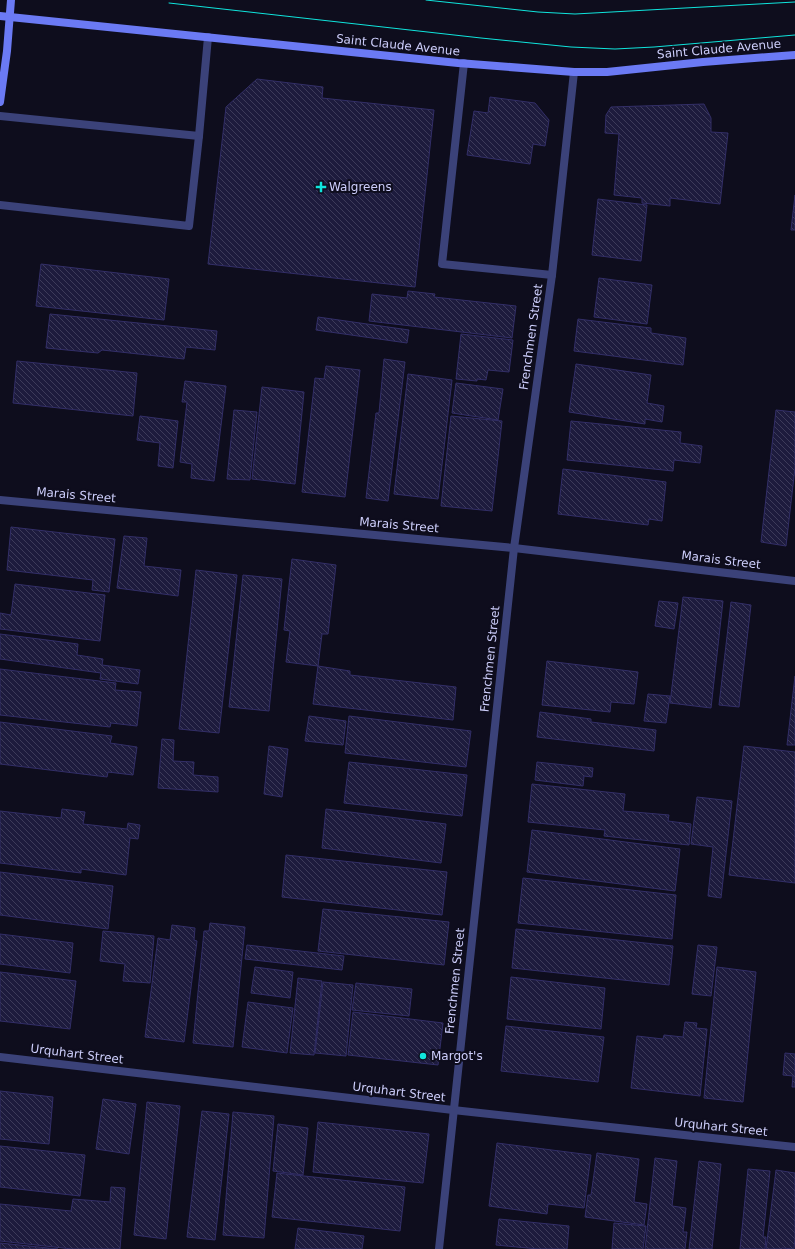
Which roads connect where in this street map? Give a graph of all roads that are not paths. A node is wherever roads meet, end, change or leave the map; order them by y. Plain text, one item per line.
1 (11, 0) edge
2 (0, 16) edge
3 (9, 16) junction
4 (208, 37) junction
5 (795, 55) edge
6 (464, 63) junction
7 (574, 72) junction
8 (0, 102) edge
9 (0, 116) edge
10 (200, 136) junction
11 (0, 205) edge
12 (552, 275) junction
13 (0, 500) edge
14 (514, 548) junction
15 (795, 581) edge
16 (0, 1057) edge
17 (453, 1110) junction
18 (795, 1147) edge
19 (439, 1249) edge

1 - 3 main road
2 - 3 main road, Saint Claude Avenue
3 - 4 main road, Saint Claude Avenue
3 - 8 main road
4 - 6 main road, Saint Claude Avenue
4 - 10 street
5 - 7 main road, Saint Claude Avenue
6 - 7 main road, Saint Claude Avenue
6 - 12 street
7 - 12 street, Frenchmen Street
9 - 10 street
10 - 11 street
12 - 14 street, Frenchmen Street
13 - 14 street, Marais Street
14 - 15 street, Marais Street
14 - 17 street, Frenchmen Street
16 - 17 street, Urquhart Street
17 - 18 street, Urquhart Street
17 - 19 street, Frenchmen Street

